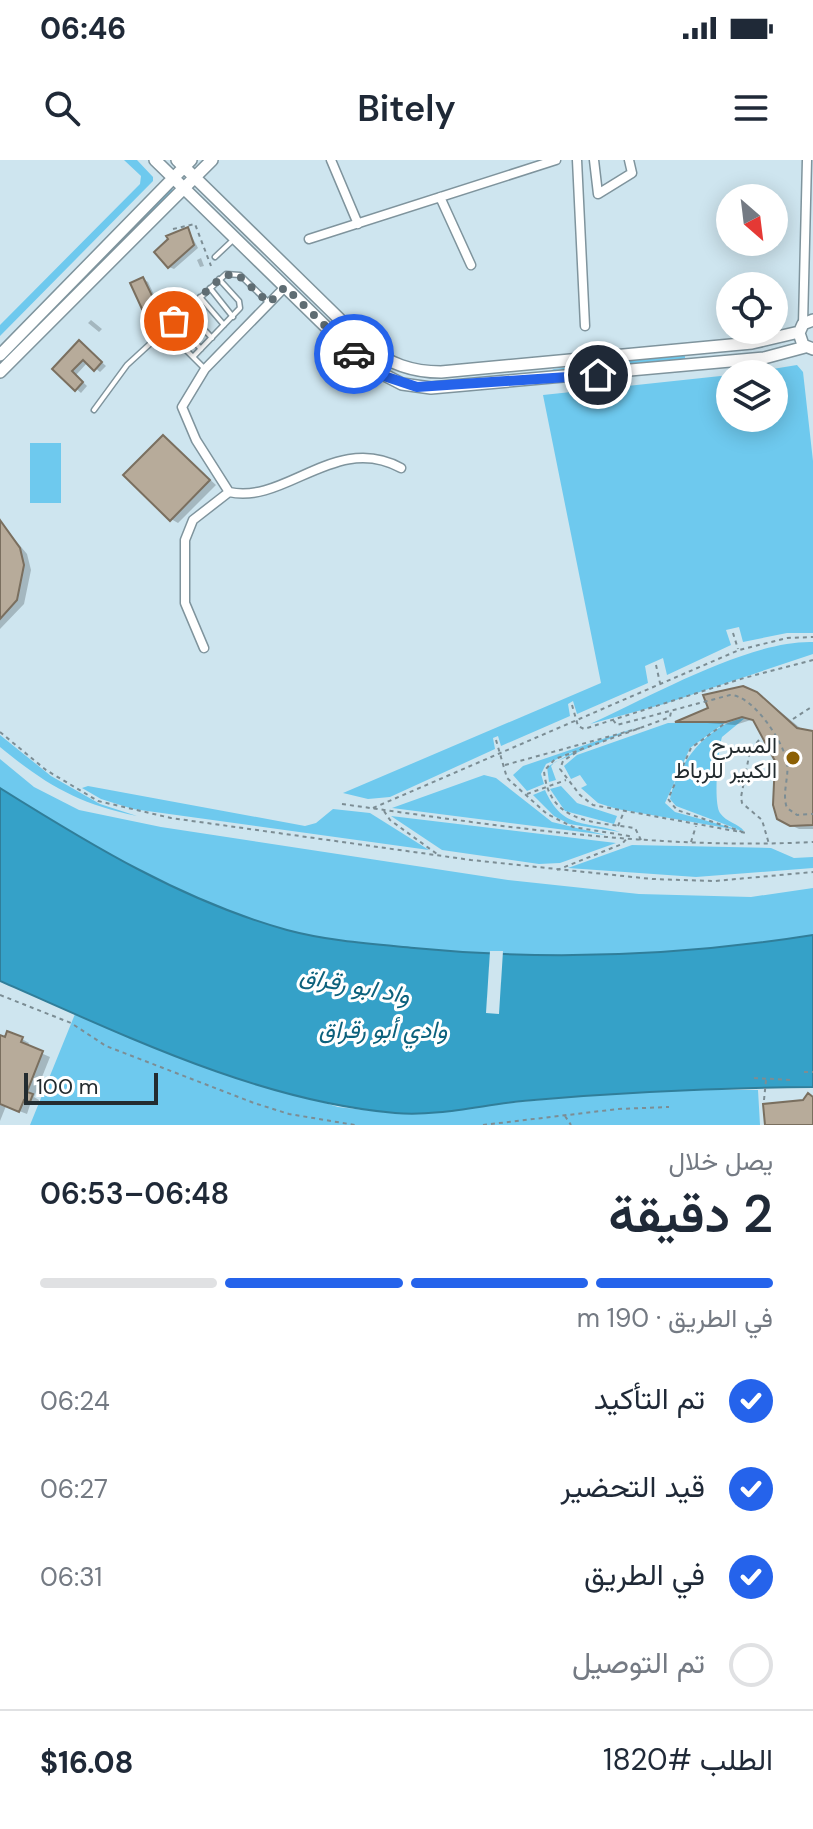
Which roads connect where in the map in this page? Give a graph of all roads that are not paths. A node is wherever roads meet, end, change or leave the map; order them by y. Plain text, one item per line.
1 (155, 160) edge
2 (212, 160) edge
3 (331, 160) edge
4 (556, 160) edge
5 (577, 160) edge
6 (594, 160) edge
7 (629, 160) edge
8 (807, 160) edge
9 (184, 162) edge
10 (173, 178) junction
11 (195, 178) junction
12 (184, 188) junction
13 (440, 197) junction
14 (358, 224) junction
15 (235, 238) junction
16 (309, 239) dead end
17 (215, 257) dead end
18 (471, 265) dead end
19 (219, 279) junction
20 (285, 287) junction
21 (210, 288) junction
22 (200, 297) junction
23 (269, 303) junction
24 (186, 310) junction
25 (233, 317) junction
26 (174, 321) junction
27 (224, 325) junction
28 (805, 325) edge
29 (585, 326) dead end
30 (165, 329) junction
31 (212, 338) junction
32 (698, 348) junction
33 (809, 348) edge
34 (201, 349) junction
35 (0, 355) edge
36 (193, 357) junction
37 (387, 360) junction
38 (529, 364) junction
39 (699, 364) junction
40 (205, 369) junction
41 (0, 372) edge
42 (381, 375) junction
43 (531, 380) junction
44 (94, 410) dead end
45 (401, 468) dead end
46 (229, 492) junction
47 (204, 648) dead end

1 - 10 street
2 - 11 street
3 - 14 street
4 - 13 street
5 - 29 street
6 - 7 street
8 - 28 street
9 - 10 street
9 - 11 street
10 - 12 street
10 - 35 street
11 - 12 street
11 - 37 street
12 - 15 street
12 - 41 street
13 - 14 street
13 - 18 street
14 - 16 street
15 - 17 lane
15 - 20 street
19 - 21 lane
19 - 23 lane
19 - 25 lane
20 - 23 street
20 - 42 street
21 - 22 lane
21 - 25 lane
22 - 24 lane
22 - 27 lane
23 - 40 street
24 - 26 lane
24 - 31 lane
25 - 27 lane
26 - 30 lane
26 - 34 lane
27 - 31 lane
28 - 32 street
28 - 33 street
30 - 36 lane
30 - 44 lane
31 - 34 lane
32 - 38 street
32 - 39 street
33 - 39 street
34 - 36 lane
36 - 40 lane
37 - 38 street
37 - 42 street
38 - 43 street
39 - 43 street
40 - 46 street
42 - 43 street
45 - 46 street
46 - 47 street

